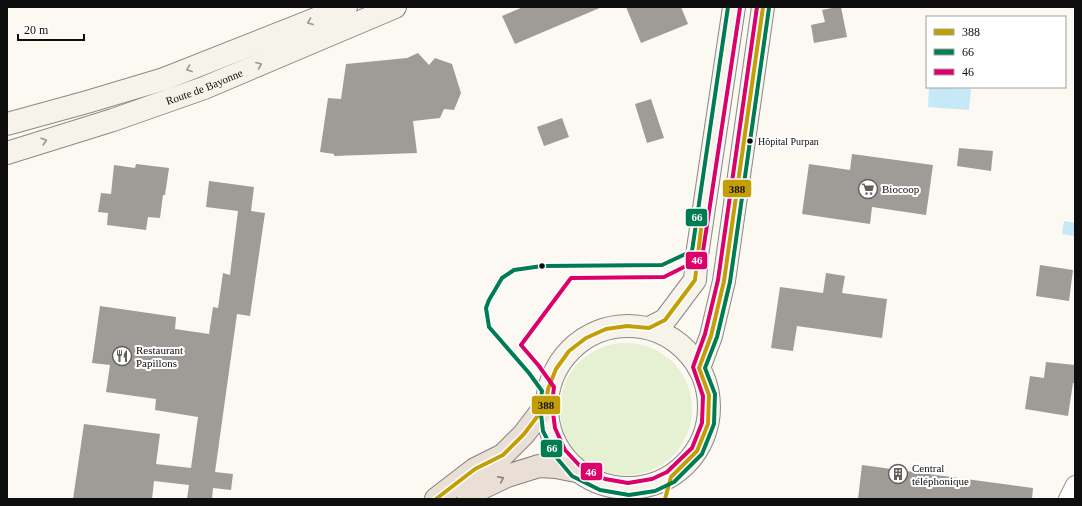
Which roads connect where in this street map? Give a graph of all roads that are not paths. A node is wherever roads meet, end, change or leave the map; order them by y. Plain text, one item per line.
1 (346, 7) edge
2 (395, 7) edge
3 (734, 7) edge
4 (763, 7) edge
5 (7, 124) edge
6 (7, 153) edge
7 (649, 328) junction
8 (699, 368) junction
9 (546, 405) junction
10 (576, 471) junction
11 (671, 477) junction
12 (1075, 485) edge
13 (608, 492) edge
14 (436, 499) edge
15 (468, 499) edge
16 (665, 499) edge
17 (1068, 499) edge

1 -> 5 main road, Route de Bayonne
6 -> 2 main road, Route de Bayonne
3 - 7 main road
4 - 8 main road
7 - 8 main road
7 - 9 main road
8 - 11 main road
9 - 10 main road
9 - 14 highway
10 - 13 main road
15 -> 10 highway
11 - 13 main road
11 - 16 main road
12 - 17 street

